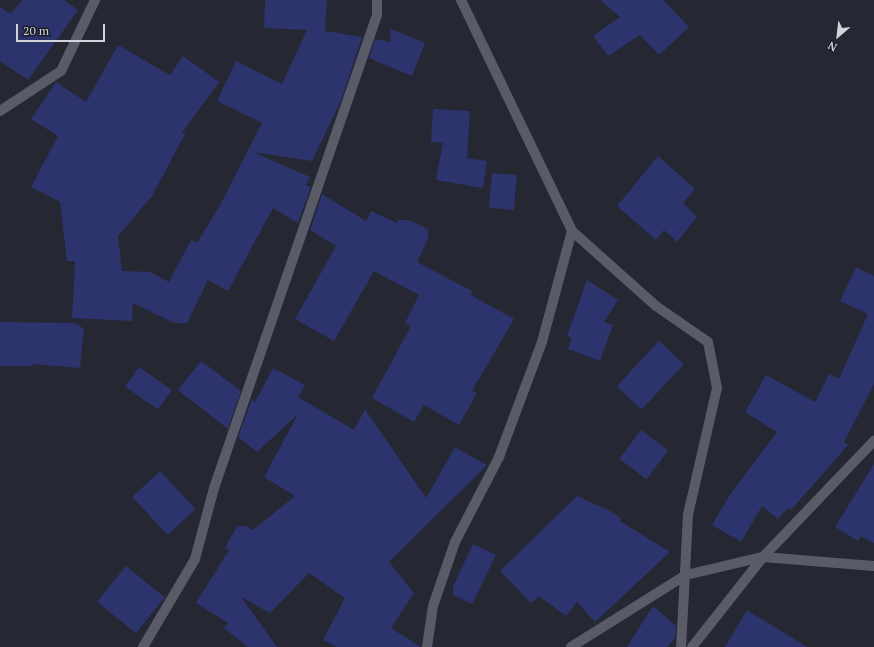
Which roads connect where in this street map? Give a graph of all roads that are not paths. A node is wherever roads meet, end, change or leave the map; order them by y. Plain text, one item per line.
1 (95, 0) edge
2 (377, 0) edge
3 (461, 0) edge
4 (0, 111) edge
5 (572, 231) junction
6 (874, 441) edge
7 (763, 557) junction
8 (874, 566) edge
9 (686, 574) junction
10 (143, 647) edge
11 (427, 647) edge
12 (571, 647) edge
13 (681, 647) edge
14 (692, 647) edge

1 - 4 street
2 - 10 street
3 - 5 street
5 - 9 street
5 - 11 street
6 - 7 street
7 - 8 street
7 - 9 street
7 - 14 street
9 - 12 street
9 - 13 street

